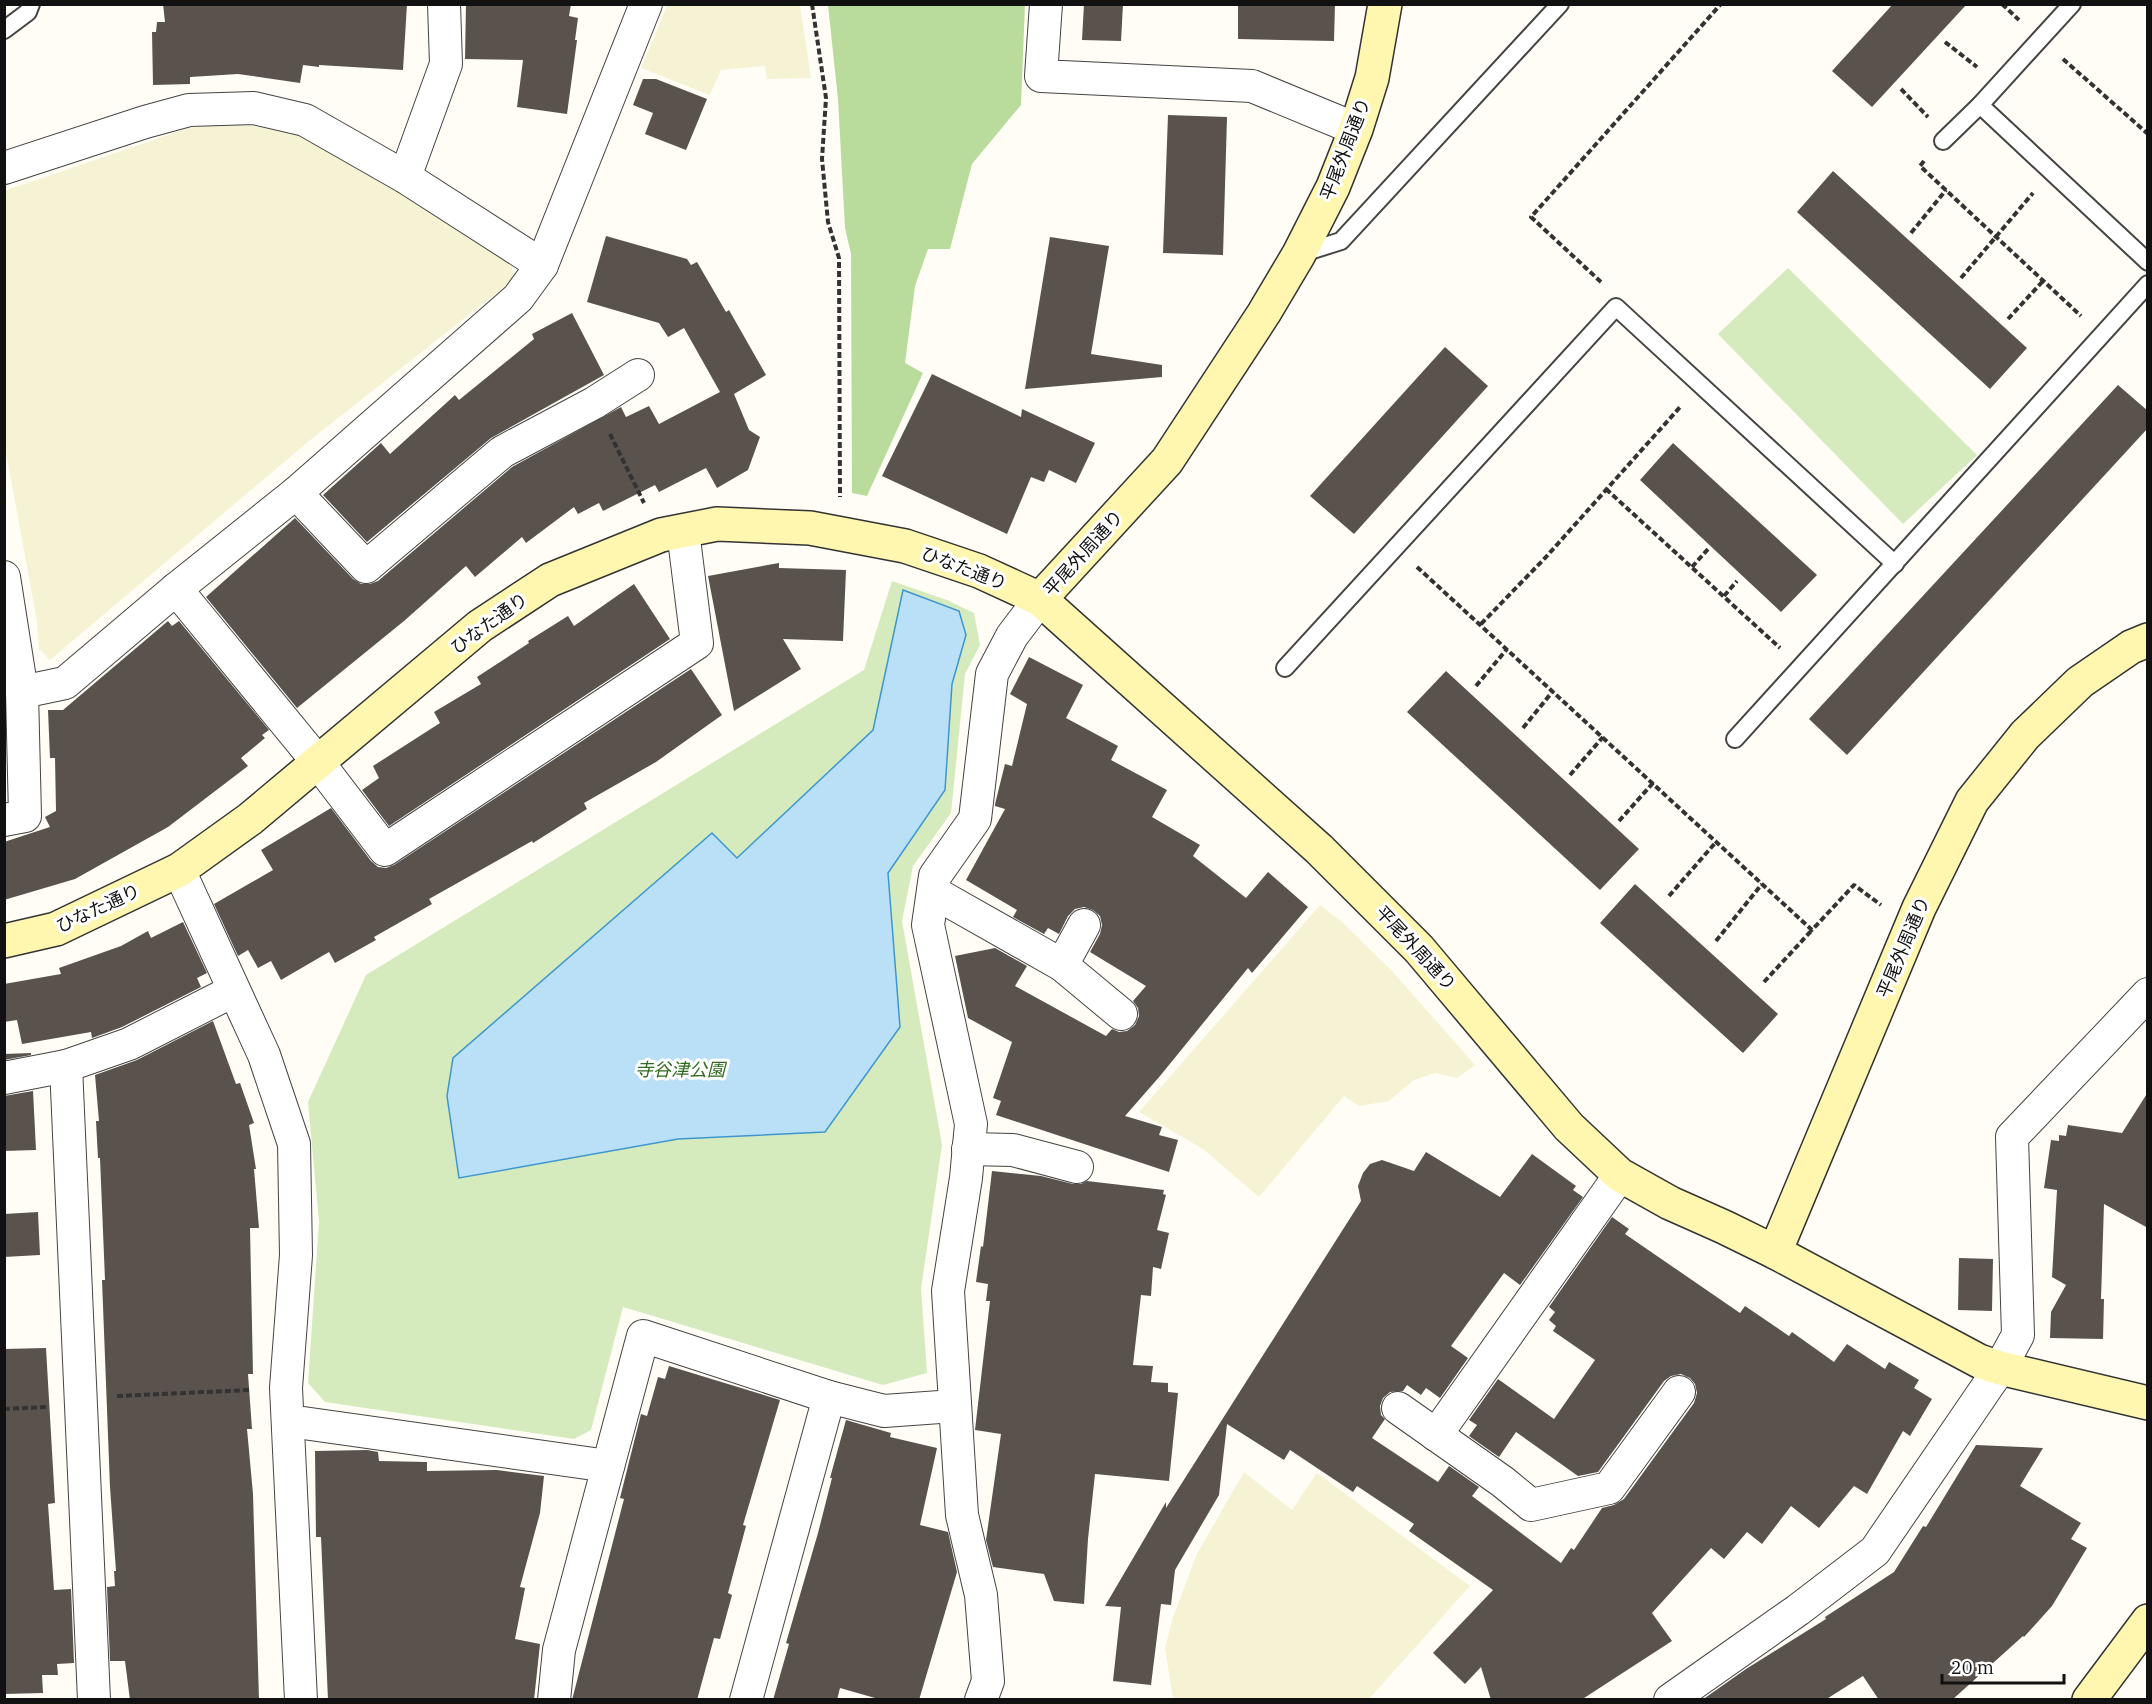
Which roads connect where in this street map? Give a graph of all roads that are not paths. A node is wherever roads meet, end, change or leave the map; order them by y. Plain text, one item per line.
1 (31, 4) edge
2 (444, 4) edge
3 (646, 4) edge
4 (1046, 4) edge
5 (1385, 4) edge
6 (1560, 4) edge
7 (2072, 4) edge
8 (4, 30) edge
9 (1980, 105) junction
10 (1356, 129) junction
11 (1945, 139) road end
12 (4, 168) edge
13 (405, 177) junction
14 (1299, 254) junction
15 (2148, 262) edge
16 (542, 265) junction
17 (2148, 284) edge
18 (638, 375) dead end
19 (296, 493) junction
20 (672, 533) junction
21 (1894, 564) junction
22 (4, 577) edge
23 (176, 589) junction
24 (1040, 599) junction
25 (2148, 640) edge
26 (1285, 668) dead end
27 (22, 692) junction
28 (1735, 739) dead end
29 (317, 761) junction
30 (4, 820) edge
31 (179, 870) junction
32 (933, 892) junction
33 (1084, 925) dead end
34 (4, 941) edge
35 (1062, 965) junction
36 (233, 991) junction
37 (2148, 994) edge
38 (1121, 1014) dead end
39 (66, 1066) junction
40 (4, 1078) edge
41 (968, 1149) junction
42 (1077, 1167) dead end
43 (1620, 1174) junction
44 (1775, 1252) junction
45 (2000, 1368) junction
46 (1679, 1392) dead end
47 (829, 1397) junction
48 (2148, 1403) edge
49 (954, 1406) junction
50 (1398, 1408) dead end
51 (289, 1422) junction
52 (1436, 1436) junction
53 (608, 1466) junction
54 (2148, 1621) edge
55 (94, 1700) edge
56 (301, 1700) edge
57 (554, 1700) edge
58 (746, 1700) edge
59 (981, 1700) edge
60 (1670, 1700) edge
61 (2089, 1700) edge

1 - 8 lane
2 - 13 street
3 - 16 street
4 - 10 street
5 - 10 street, 平尾外周通り
6 - 14 lane
7 - 9 lane
9 - 11 lane
9 - 15 lane
10 - 14 street, 平尾外周通り
12 - 13 street
13 - 16 street
14 - 24 street, 平尾外周通り
16 - 19 street
17 - 21 lane
18 - 19 street
19 - 23 street
20 - 24 street, ひなた通り
20 - 29 street, ひなた通り
20 - 29 street
21 - 26 lane
21 - 28 lane
22 - 27 street
23 - 27 street
23 - 29 street
24 - 32 street
24 - 43 street, 平尾外周通り
25 - 44 street, 平尾外周通り
27 - 30 street
29 - 31 street, ひなた通り
31 - 34 street, ひなた通り
31 - 36 street
32 - 35 street
32 - 41 street
33 - 35 street
35 - 38 street
36 - 39 street
36 - 51 street
37 - 45 street
39 - 40 street
39 - 55 street
41 - 42 street
41 - 49 street
43 - 44 street, 平尾外周通り
43 - 52 street
44 - 45 street
45 - 48 street
45 - 60 street
46 - 52 street
47 - 49 street
47 - 53 street
47 - 58 street
49 - 59 street
50 - 52 street
51 - 53 street
51 - 56 street
53 - 57 street
54 - 61 street

